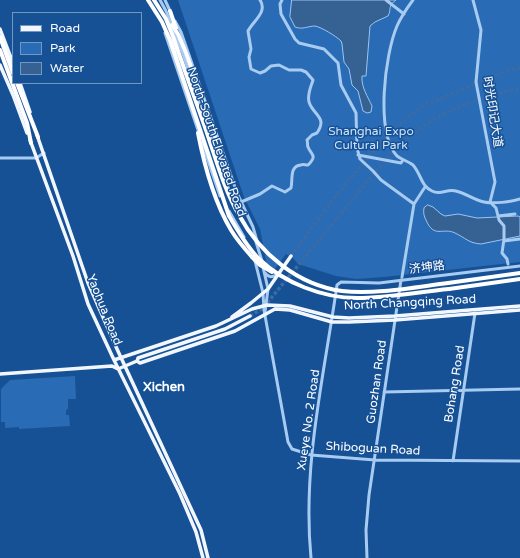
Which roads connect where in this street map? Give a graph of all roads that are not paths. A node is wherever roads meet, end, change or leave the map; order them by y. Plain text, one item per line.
1 (147, 0) edge
2 (154, 0) edge
3 (160, 0) edge
4 (165, 0) edge
5 (260, 0) edge
6 (282, 0) edge
7 (386, 0) edge
8 (412, 0) edge
9 (473, 0) edge
10 (170, 11) junction
11 (404, 14) junction
12 (172, 25) junction
13 (0, 29) edge
14 (178, 34) junction
15 (0, 37) edge
16 (0, 50) edge
17 (12, 60) edge
18 (7, 61) junction
19 (0, 65) edge
20 (12, 70) edge
21 (12, 76) edge
22 (14, 84) edge
23 (17, 84) edge
24 (20, 84) edge
25 (198, 133) junction
26 (38, 137) junction
27 (31, 143) junction
28 (44, 153) junction
29 (358, 155) junction
30 (0, 158) edge
31 (36, 158) junction
32 (403, 160) junction
33 (221, 175) junction
34 (425, 187) junction
35 (520, 199) edge
36 (241, 202) junction
37 (490, 202) junction
38 (414, 204) junction
39 (515, 214) dead end
40 (498, 216) junction
41 (520, 239) edge
42 (504, 241) junction
43 (259, 251) junction
44 (291, 256) tunnel mouth
45 (508, 264) dead end
46 (520, 266) edge
47 (264, 271) junction
48 (520, 273) edge
49 (277, 275) junction
50 (284, 277) junction
51 (401, 278) junction
52 (520, 279) edge
53 (337, 285) joint
54 (268, 290) junction
55 (264, 293) junction
56 (265, 305) junction
57 (520, 306) edge
58 (520, 310) edge
59 (476, 311) junction
60 (265, 314) junction
61 (250, 316) tunnel mouth
62 (395, 318) junction
63 (332, 319) junction
64 (226, 321) junction
65 (121, 357) junction
66 (114, 360) junction
67 (137, 361) junction
68 (112, 366) junction
69 (125, 366) junction
70 (118, 369) junction
71 (0, 374) edge
72 (520, 389) edge
73 (464, 390) junction
74 (384, 392) junction
75 (311, 455) junction
76 (375, 460) junction
77 (453, 460) junction
78 (520, 461) edge
79 (203, 558) edge
80 (208, 558) edge
81 (311, 558) edge
82 (367, 558) edge

1 - 25 street
1 - 50 highway, North-South Elevated Road, bridge
2 - 33 highway, North-South Elevated Road, bridge
3 - 12 street
4 - 10 street
5 - 36 street
6 - 29 street
7 - 11 street
8 - 11 street
9 - 37 street, 时光印记大道
10 - 14 highway
10 - 36 street
11 - 32 street
12 - 14 highway
12 - 43 street
13 - 17 main road
14 - 33 highway, bridge
15 - 18 highway
16 - 18 highway
18 - 20 highway
18 - 21 highway
19 - 27 main road, Yaohua Road
22 - 27 highway
23 - 26 highway
24 - 26 main road, Yaohua Road
25 - 50 highway, bridge
25 - 55 street
26 - 28 main road, Yaohua Road
27 - 31 main road, Yaohua Road
28 - 31 street
28 - 65 main road, Yaohua Road
29 - 32 street
29 - 38 street
30 - 31 street
31 - 66 main road, Yaohua Road
32 - 34 street
33 - 48 highway, North-South Elevated Road, bridge
34 - 37 street
34 - 38 street
35 - 37 street
36 - 43 street
37 - 40 street
38 - 51 street, Guozhan Road
39 - 40 street
40 - 42 street
41 - 42 street
42 - 45 street
43 - 47 street
44 - 49 main road
46 - 51 street, 济坤路
47 - 49 street
47 - 54 street
49 - 54 main road
50 - 52 highway, North-South Elevated Road, bridge
51 - 53 street, 济坤路
51 - 62 street, Guozhan Road
53 - 63 street, Xueye No. 2 Road
54 - 55 main road
54 - 56 street
55 - 56 street
55 - 64 main road
56 - 60 street
56 - 63 main road, North Changqing Road
56 - 64 main road, North Changqing Road
57 - 59 main road, North Changqing Road
58 - 59 main road, North Changqing Road
59 - 62 main road, North Changqing Road
59 - 73 street, Bohang Road
60 - 63 main road, North Changqing Road
60 - 67 main road, North Changqing Road
60 - 75 street, Shiboguan Road
61 - 67 main road
62 - 63 main road, North Changqing Road
62 - 74 street, Guozhan Road
63 - 75 street, Xueye No. 2 Road
64 - 65 main road, North Changqing Road
65 - 66 main road, North Changqing Road
65 - 69 main road, Yaohua Road
66 - 68 main road
66 - 70 main road, Yaohua Road
67 - 69 main road, North Changqing Road
68 - 70 main road
68 - 71 main road
69 - 70 main road, North Changqing Road
69 - 80 main road, Yaohua Road
70 - 79 main road, Yaohua Road
72 - 73 street
73 - 74 street
73 - 77 street, Bohang Road
74 - 76 street, Guozhan Road
75 - 76 street, Shiboguan Road
75 - 81 street, Xueye No. 2 Road
76 - 77 street, Shiboguan Road
76 - 82 street, Guozhan Road
77 - 78 street, Shiboguan Road

